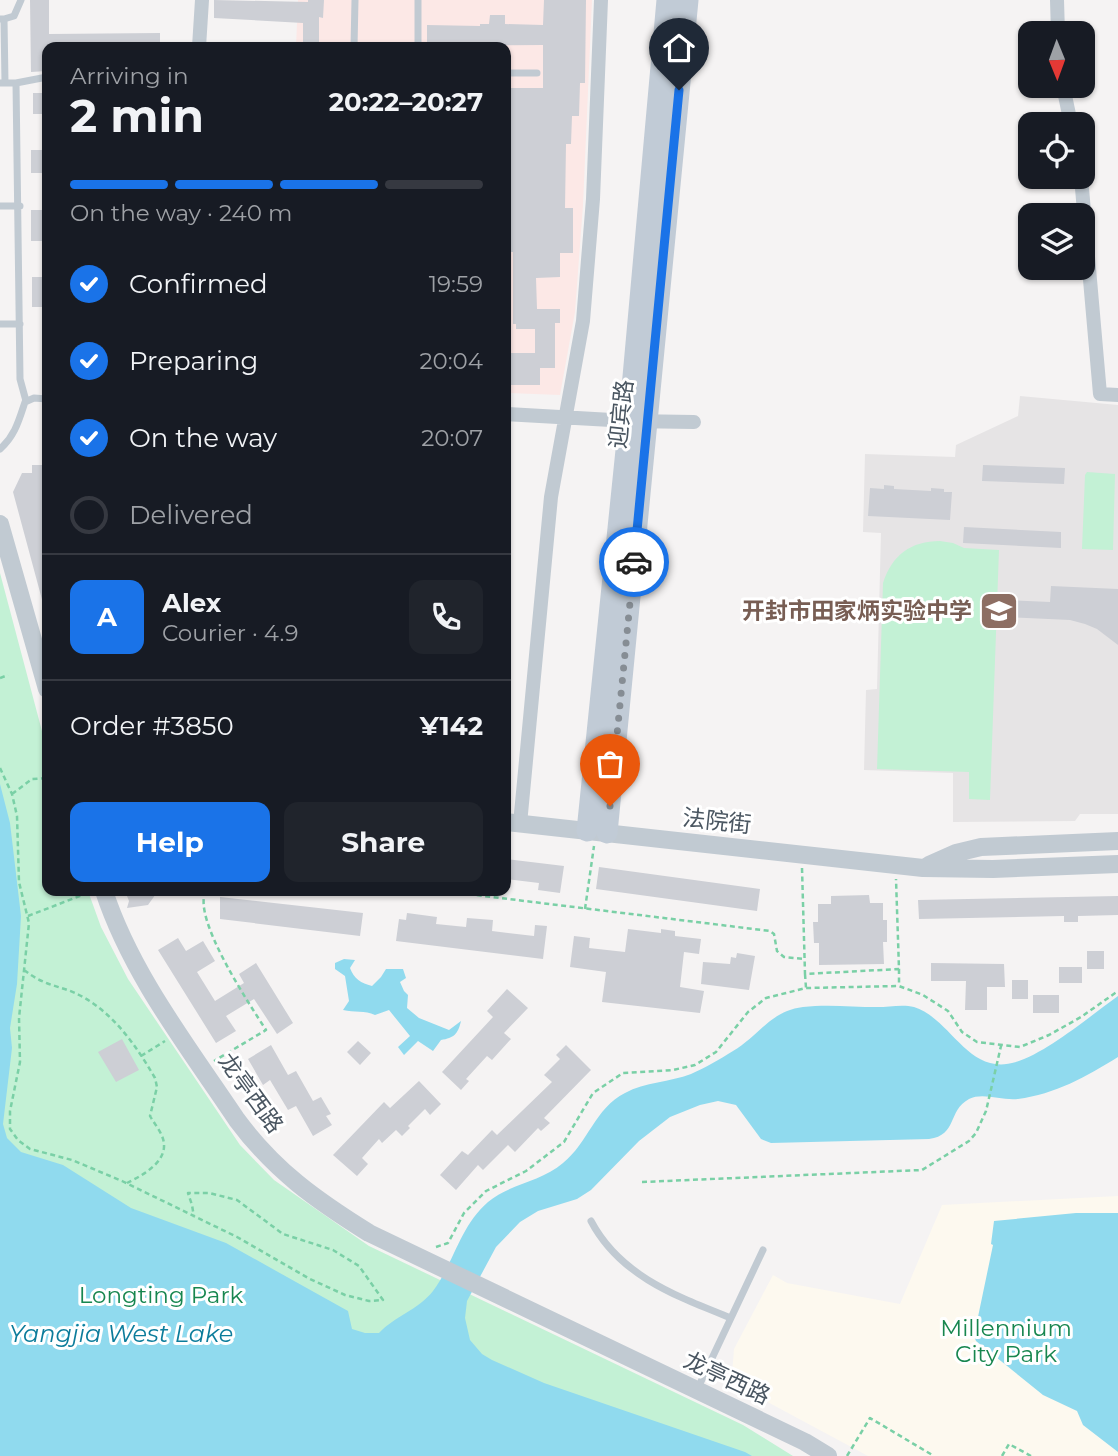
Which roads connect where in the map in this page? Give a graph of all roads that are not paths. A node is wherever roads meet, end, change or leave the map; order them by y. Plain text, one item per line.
1 (21, 0) edge
2 (202, 0) edge
3 (355, 0) edge
4 (418, 0) edge
5 (601, 0) edge
6 (667, 0) edge
7 (688, 0) edge
8 (1058, 0) edge
9 (2, 19) edge
10 (1058, 21) edge
11 (199, 42) edge
12 (354, 42) edge
13 (418, 42) edge
14 (511, 73) edge
15 (537, 73) dead end
16 (42, 77) edge
17 (3, 83) edge
18 (16, 83) junction
19 (1081, 189) edge
20 (0, 206) edge
21 (20, 206) junction
22 (0, 324) edge
23 (20, 324) junction
24 (1118, 395) edge
25 (42, 399) edge
26 (26, 401) junction
27 (511, 414) edge
28 (566, 417) junction
29 (638, 422) junction
30 (694, 422) dead end
31 (0, 449) edge
32 (0, 524) edge
33 (42, 671) edge
34 (513, 823) edge
35 (596, 832) junction
36 (1118, 841) edge
37 (1118, 864) edge
38 (923, 868) junction
39 (106, 896) edge
40 (591, 1221) dead end
41 (764, 1250) dead end
42 (731, 1318) junction
43 (696, 1391) junction
44 (828, 1456) edge

1 - 9 lane
2 - 11 street
3 - 12 lane
4 - 13 lane
5 - 28 street
6 - 29 main road, 迎宾路
7 - 29 main road, 迎宾路
8 - 10 street
9 - 17 lane
14 - 15 lane
16 - 18 lane
17 - 18 lane
18 - 21 lane
19 - 24 street
20 - 21 lane
21 - 23 lane
22 - 23 lane
23 - 26 lane
25 - 26 lane
26 - 31 lane
27 - 28 street
28 - 29 street
28 - 34 street
29 - 30 street
29 - 35 main road, 迎宾路
32 - 33 street
34 - 35 street, 法院街
35 - 38 street, 法院街
36 - 38 street
37 - 38 street, 法院街
39 - 43 street, 龙亭西路
40 - 42 lane
41 - 42 lane
42 - 43 lane
43 - 44 street, 龙亭西路

